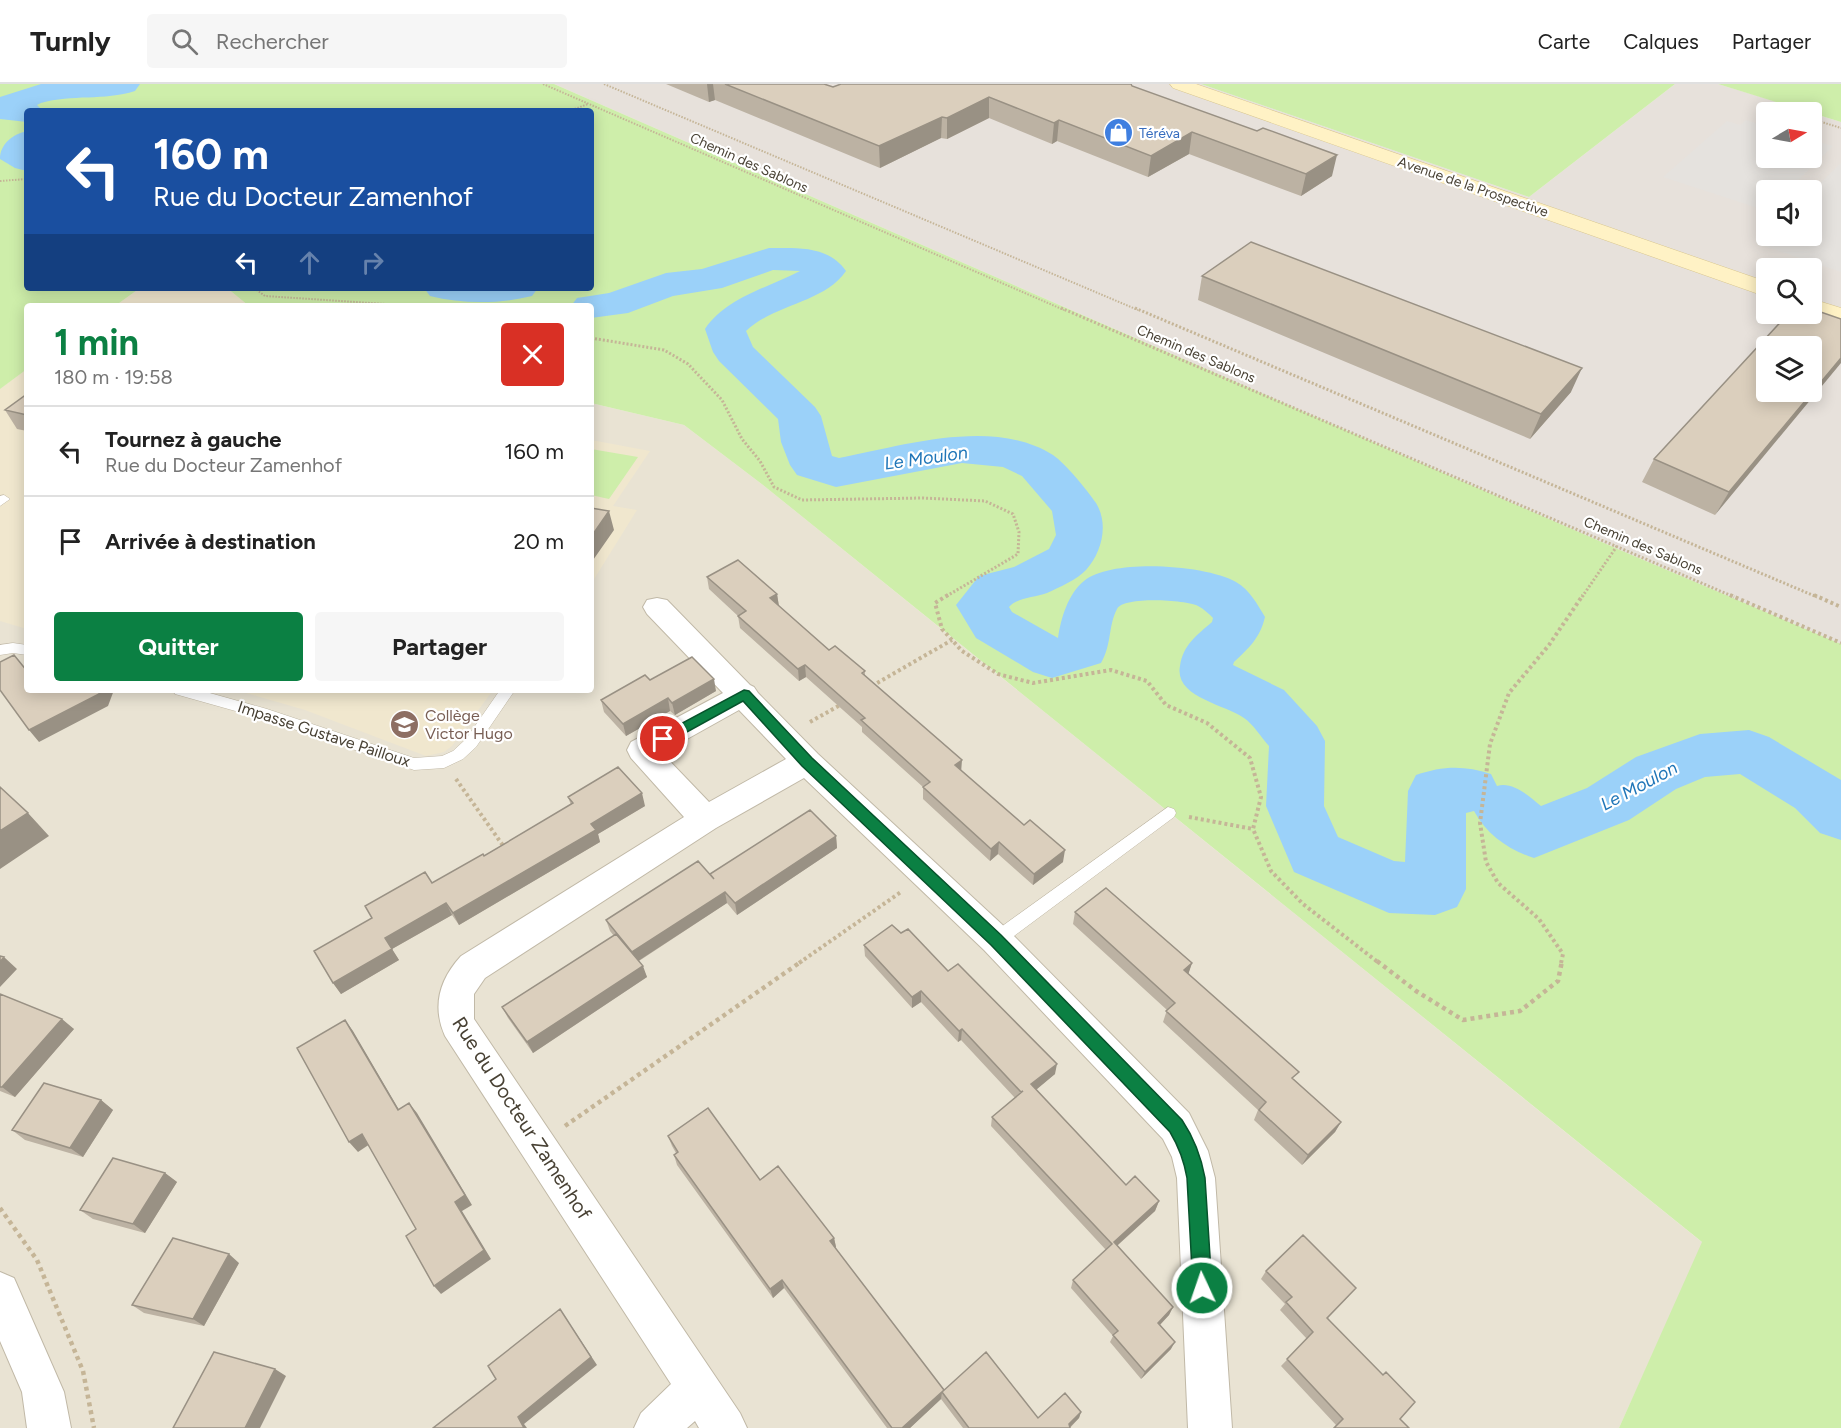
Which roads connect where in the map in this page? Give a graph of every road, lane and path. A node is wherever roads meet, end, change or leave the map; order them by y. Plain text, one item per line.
1 (543, 84) edge
2 (604, 84) edge
3 (1179, 84) edge
4 (589, 104) junction
5 (578, 108) edge
6 (1822, 122) edge
7 (1841, 128) edge
8 (24, 179) edge
9 (0, 181) edge
10 (1756, 286) edge
11 (258, 291) edge
12 (387, 303) edge
13 (1822, 309) edge
14 (1841, 316) edge
15 (594, 338) edge
16 (1617, 546) junction
17 (657, 607) dead end
18 (1841, 607) edge
19 (952, 640) junction
20 (1841, 643) edge
21 (0, 650) edge
22 (24, 650) edge
23 (863, 692) edge
24 (191, 693) edge
25 (506, 693) edge
26 (744, 694) junction
27 (843, 703) edge
28 (795, 750) junction
29 (444, 762) junction
30 (1168, 813) joint
31 (705, 819) junction
32 (1253, 830) junction
33 (505, 849) edge
34 (926, 875) junction
35 (996, 940) junction
36 (537, 1145) junction
37 (0, 1208) edge
38 (0, 1292) edge
39 (698, 1388) junction
40 (49, 1428) edge
41 (94, 1428) edge
42 (656, 1428) edge
43 (726, 1428) edge
44 (1210, 1428) edge

1 - 4 path, Chemin des Sablons
2 - 18 path
3 - 10 main road, Avenue de la Prospective
4 - 5 path
4 - 16 path, Chemin des Sablons
6 - 7 path
8 - 9 path
11 - 12 path
13 - 14 main road
15 - 19 path
16 - 20 path, Chemin des Sablons
16 - 32 path
17 - 26 street
19 - 23 path
19 - 32 path
21 - 22 lane
24 - 29 lane, Impasse Gustave Pailloux
25 - 29 lane
26 - 28 street
26 - 31 street
27 - 28 path
28 - 31 street, Rue du Docteur Zamenhof
28 - 34 street
29 - 33 path
30 - 32 path
30 - 35 lane
31 - 36 street, Rue du Docteur Zamenhof
34 - 35 street
34 - 36 path
35 - 44 street
36 - 39 street, Rue du Docteur Zamenhof
37 - 41 path
38 - 40 street
39 - 42 street
39 - 43 street, Rue du Docteur Zamenhof

